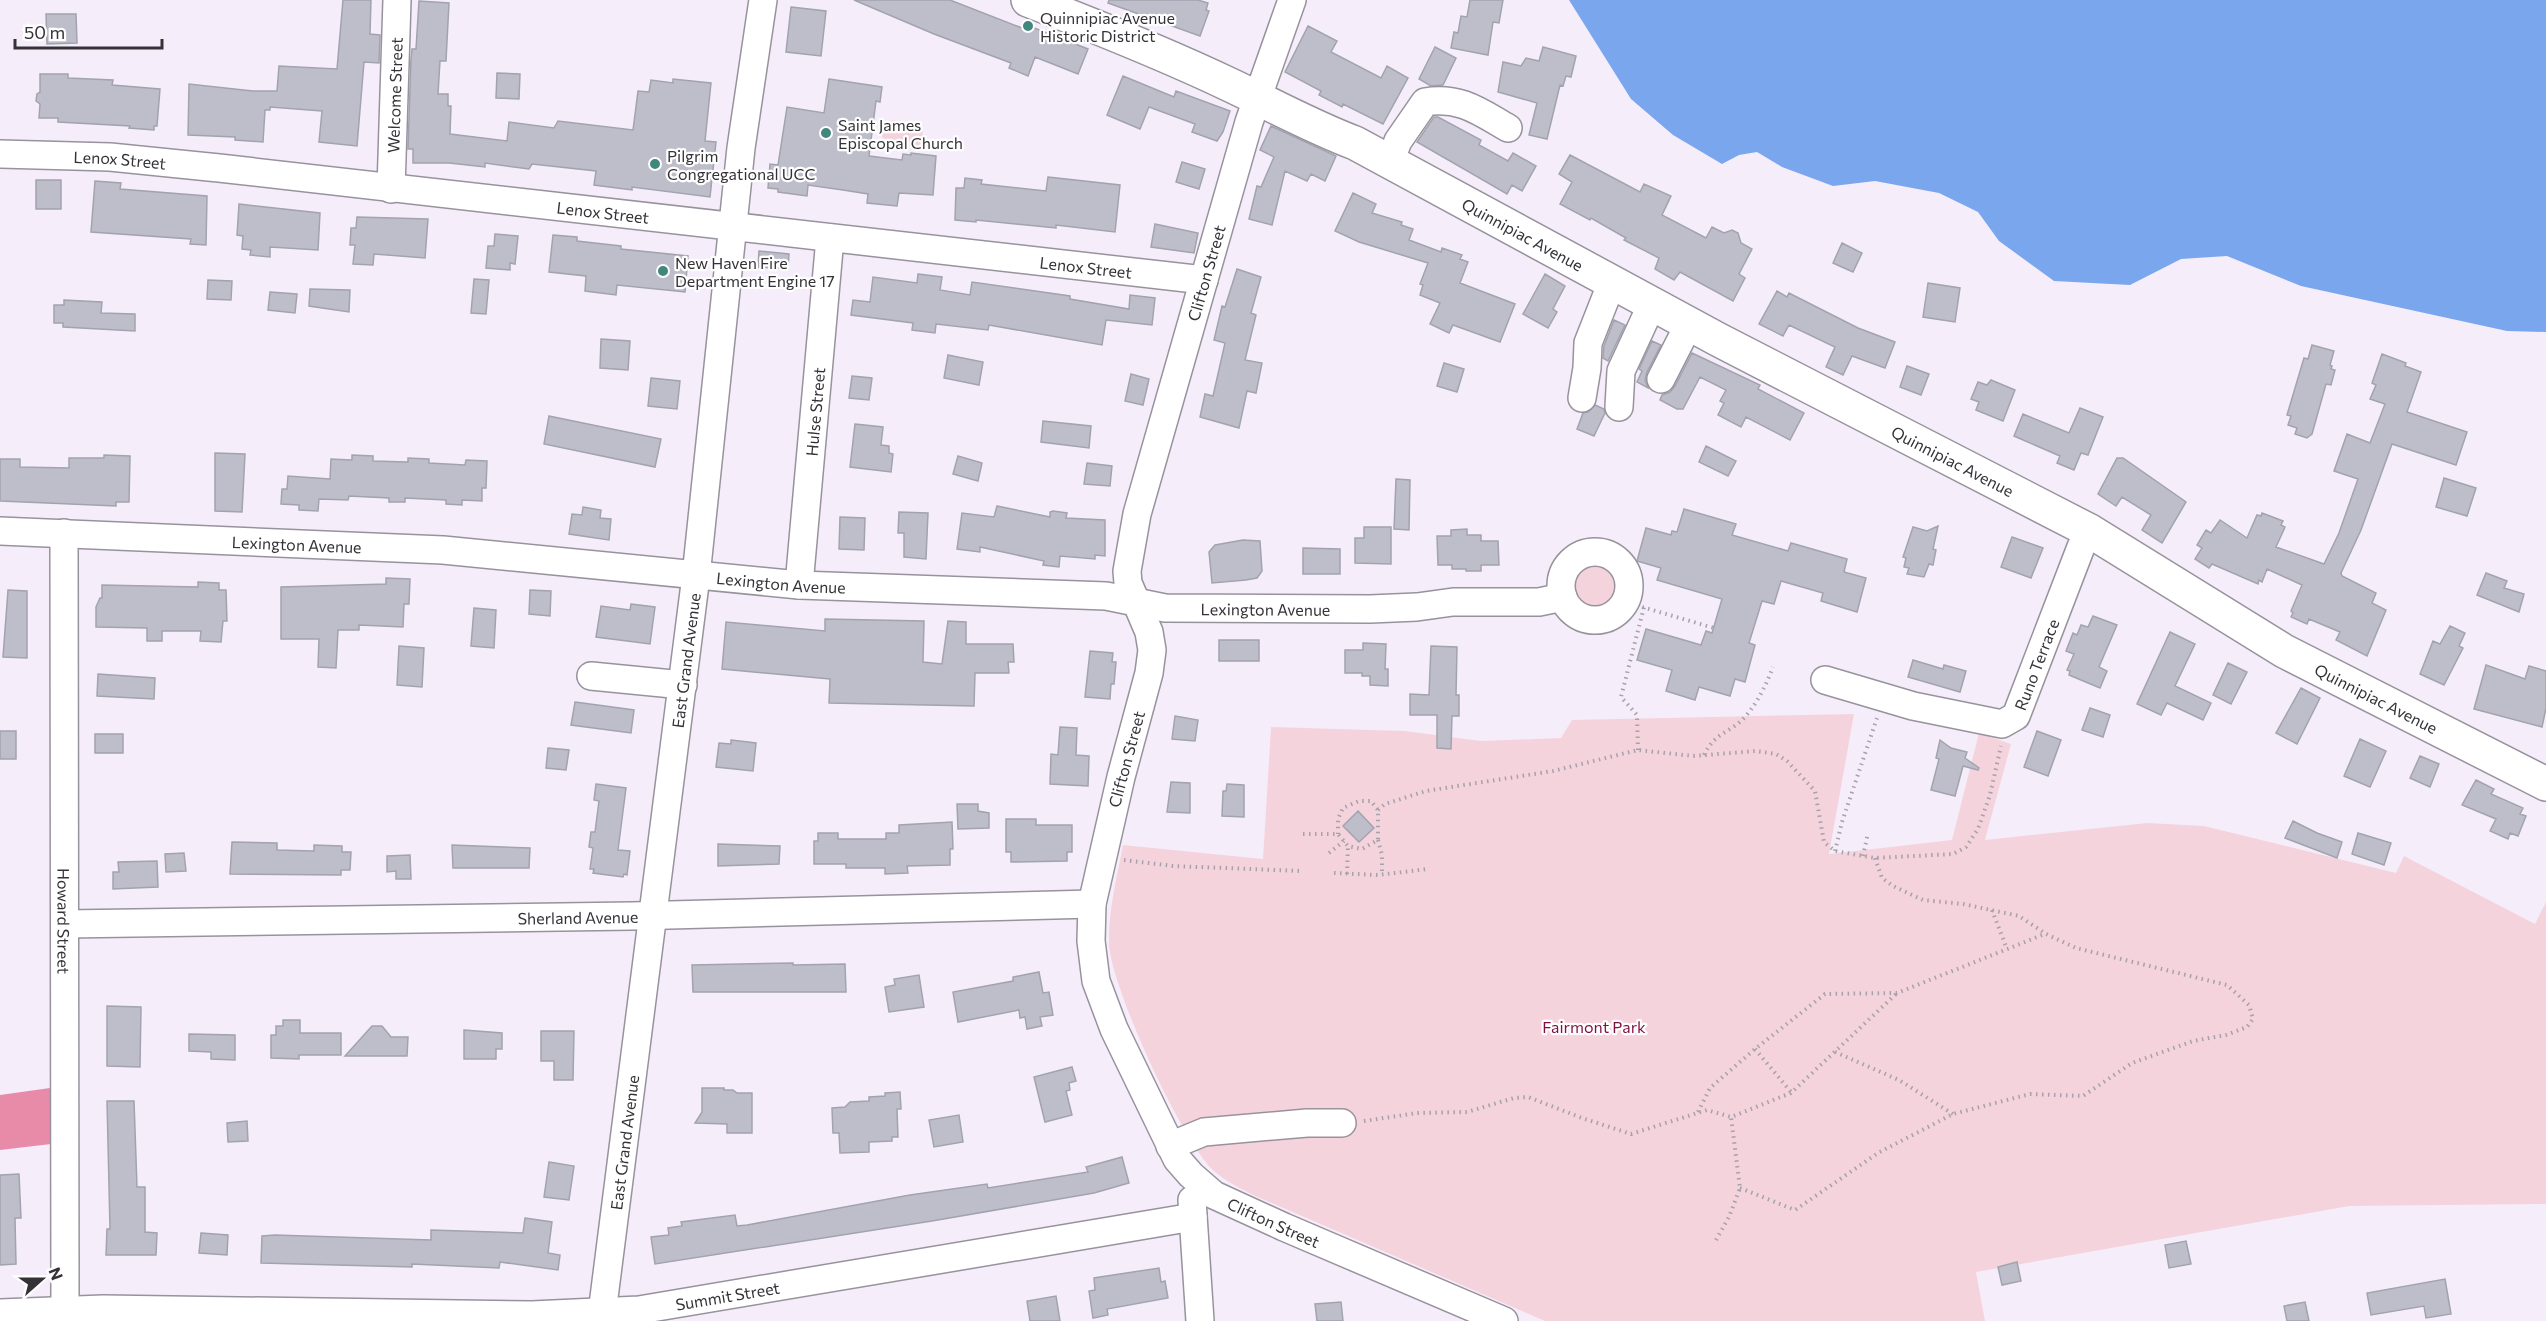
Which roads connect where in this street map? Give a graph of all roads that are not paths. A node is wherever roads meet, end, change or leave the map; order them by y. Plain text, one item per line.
1 (397, 0) edge
2 (763, 0) edge
3 (1028, 0) edge
4 (1292, 0) edge
5 (1260, 89) junction
6 (1508, 128) dead end
7 (0, 154) edge
8 (1390, 162) junction
9 (391, 189) junction
10 (733, 225) junction
11 (830, 238) junction
12 (1204, 280) junction
13 (1612, 282) junction
14 (1652, 304) junction
15 (1689, 324) junction
16 (1661, 379) dead end
17 (1582, 398) dead end
18 (1620, 407) dead end
19 (0, 531) edge
20 (2090, 531) junction
21 (64, 533) junction
22 (696, 576) junction
23 (799, 585) junction
24 (1563, 597) junction
25 (1136, 604) junction
26 (591, 676) dead end
27 (1825, 680) dead end
28 (682, 685) junction
29 (2546, 784) edge
30 (1092, 904) junction
31 (654, 915) junction
32 (65, 924) junction
33 (1342, 1123) road end
34 (1170, 1146) junction
35 (1191, 1175) junction
36 (1193, 1217) junction
37 (65, 1310) junction
38 (0, 1314) edge
39 (601, 1316) edge
40 (1200, 1321) edge
41 (1504, 1321) edge

1 - 9 street, Welcome Street
2 - 10 street, East Grand Avenue
3 - 5 main road, Quinnipiac Avenue
4 - 5 street, Clifton Street
5 - 8 main road, Quinnipiac Avenue
5 - 12 street, Clifton Street
6 - 8 street
7 - 9 street, Lenox Street
8 - 13 main road, Quinnipiac Avenue
9 - 10 street, Lenox Street
10 - 11 street, Lenox Street
10 - 22 street, East Grand Avenue
11 - 12 street, Lenox Street
11 - 23 street, Hulse Street
12 - 25 street, Clifton Street
13 - 14 main road, Quinnipiac Avenue
13 - 17 street
14 - 15 main road, Quinnipiac Avenue
14 - 18 street
15 - 16 street
15 - 20 main road, Quinnipiac Avenue
19 - 21 street, Lexington Avenue
20 - 27 street, Runo Terrace
20 - 29 main road, Quinnipiac Avenue
21 - 22 street, Lexington Avenue
21 - 32 street, Howard Street
22 - 23 street, Lexington Avenue
22 - 28 street, East Grand Avenue
23 - 25 street, Lexington Avenue
24 - 24 street
24 - 25 street, Lexington Avenue
25 - 30 street, Clifton Street
26 - 28 street
28 - 31 street, East Grand Avenue
30 - 31 street, Sherland Avenue
30 - 34 street, Clifton Street
31 - 32 street, Sherland Avenue
31 - 39 street, East Grand Avenue
32 - 37 street, Howard Street
33 - 34 street
34 - 35 street, Clifton Street
35 - 36 street
35 - 41 street, Clifton Street
36 - 39 street, Summit Street
36 - 40 street
37 - 38 street, Summit Street
37 - 39 street, Summit Street

